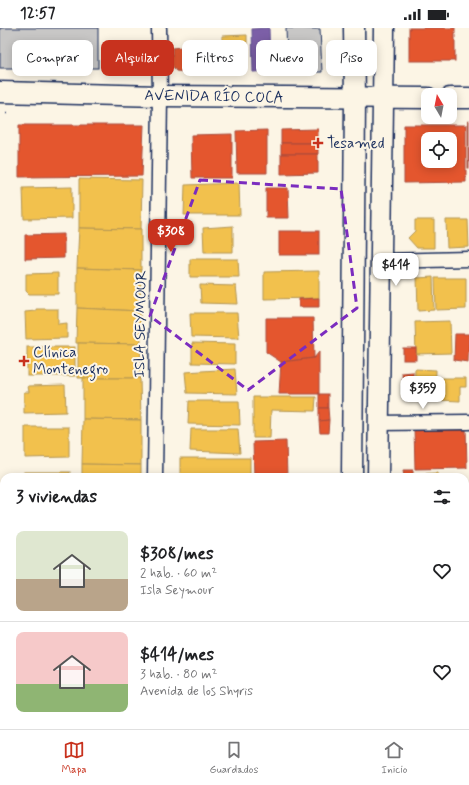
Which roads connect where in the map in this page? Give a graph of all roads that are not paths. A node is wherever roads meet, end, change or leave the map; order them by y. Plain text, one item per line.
1 (159, 28) edge
2 (354, 28) edge
3 (384, 28) edge
4 (0, 92) edge
5 (160, 96) junction
6 (355, 98) junction
7 (382, 98) junction
8 (421, 98) edge
9 (457, 98) edge
10 (469, 98) edge
11 (469, 259) edge
12 (380, 261) junction
13 (469, 422) edge
14 (378, 423) junction
15 (155, 473) edge
16 (352, 473) edge
17 (378, 473) edge

1 - 5 street, ISLA SEYMOUR
2 - 6 main road
3 - 7 main road
4 - 5 main road, AVENIDA RÍO COCA
5 - 6 main road, AVENIDA RÍO COCA
5 - 15 street, ISLA SEYMOUR
6 - 7 main road, AVENIDA RÍO COCA
6 - 16 main road
7 - 8 main road, AVENIDA RÍO COCA
7 - 12 main road
9 - 10 main road
11 - 12 street
12 - 14 main road
13 - 14 street
14 - 17 main road

